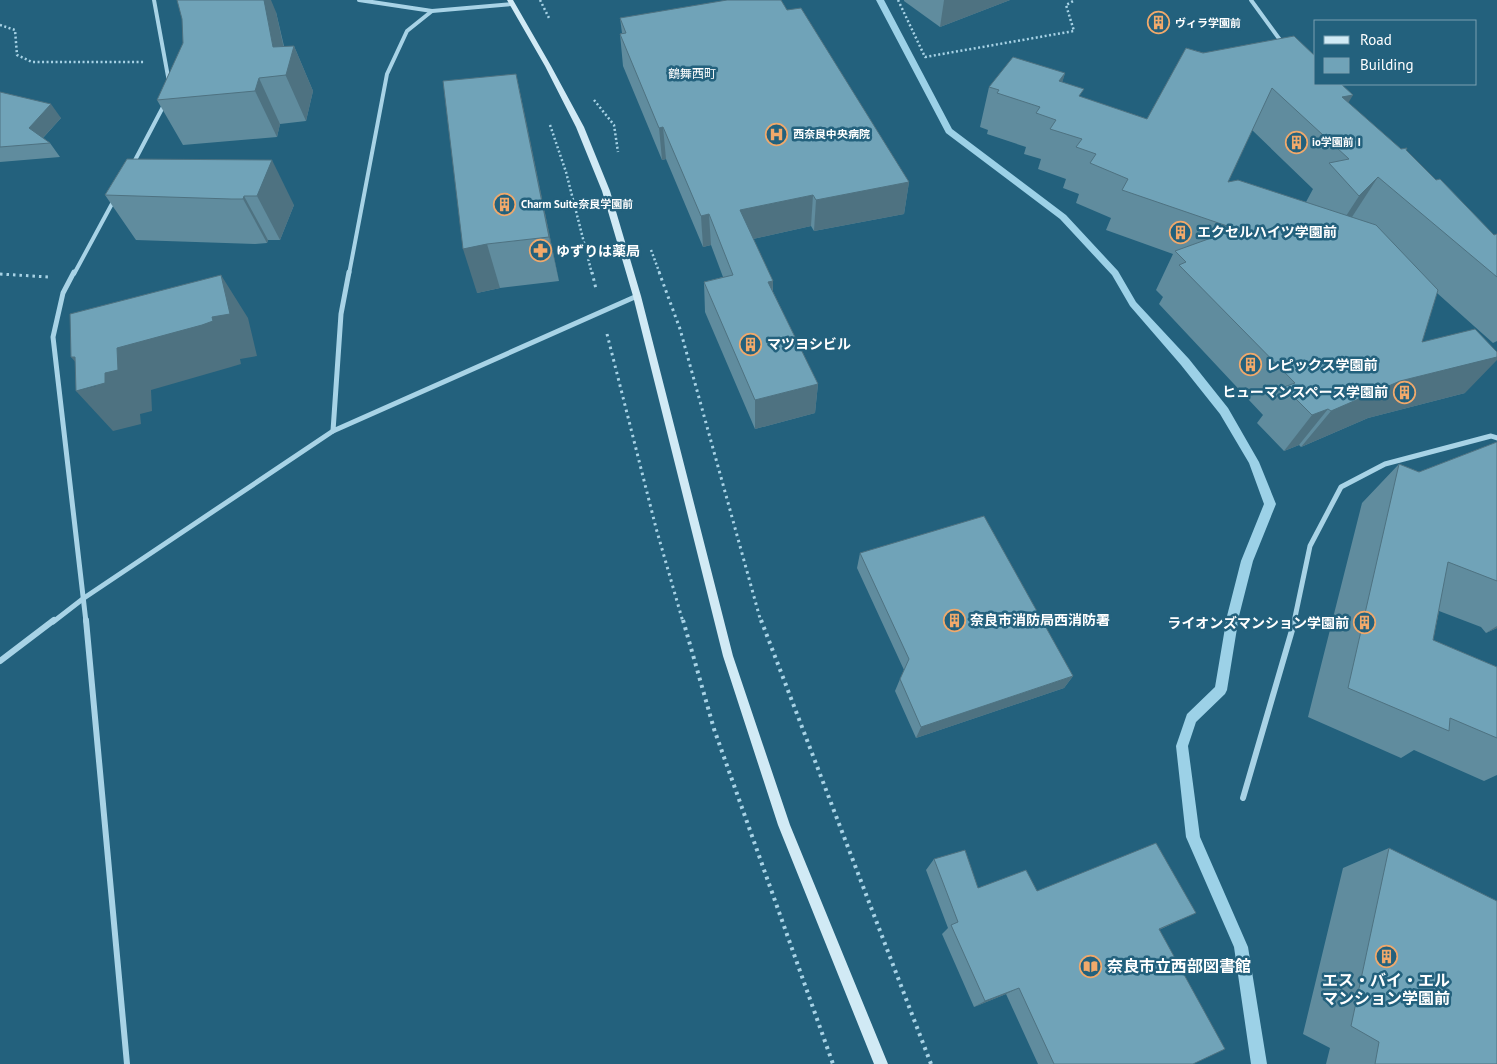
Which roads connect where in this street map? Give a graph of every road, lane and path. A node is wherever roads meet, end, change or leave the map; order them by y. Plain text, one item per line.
1 (154, 0) edge
2 (359, 0) edge
3 (540, 0) edge
4 (898, 0) edge
5 (1074, 0) edge
6 (1251, 0) edge
7 (511, 2) edge
8 (432, 11) junction
9 (0, 25) edge
10 (554, 27) dead end
11 (1288, 52) edge
12 (147, 62) dead end
13 (167, 93) edge
14 (591, 96) dead end
15 (165, 102) edge
16 (549, 119) dead end
17 (618, 159) dead end
18 (132, 166) edge
19 (118, 192) edge
20 (650, 248) dead end
21 (0, 274) edge
22 (71, 278) junction
23 (637, 296) junction
24 (598, 297) dead end
25 (607, 332) dead end
26 (333, 431) junction
27 (1497, 438) edge
28 (84, 598) junction
29 (0, 661) edge
30 (1243, 798) dead end
31 (127, 1064) edge
32 (833, 1064) edge
33 (881, 1064) edge
34 (931, 1064) edge

1 - 13 street
2 - 8 street
3 - 10 path
4 - 5 path
6 - 11 street
7 - 8 street
7 - 23 street
8 - 26 street
9 - 12 path
14 - 17 path
15 - 18 street
16 - 24 path
19 - 22 street
20 - 34 path
21 - 22 path
22 - 28 street
23 - 26 street
23 - 33 street
25 - 32 path
26 - 28 street
27 - 30 street
28 - 29 street
28 - 31 street

